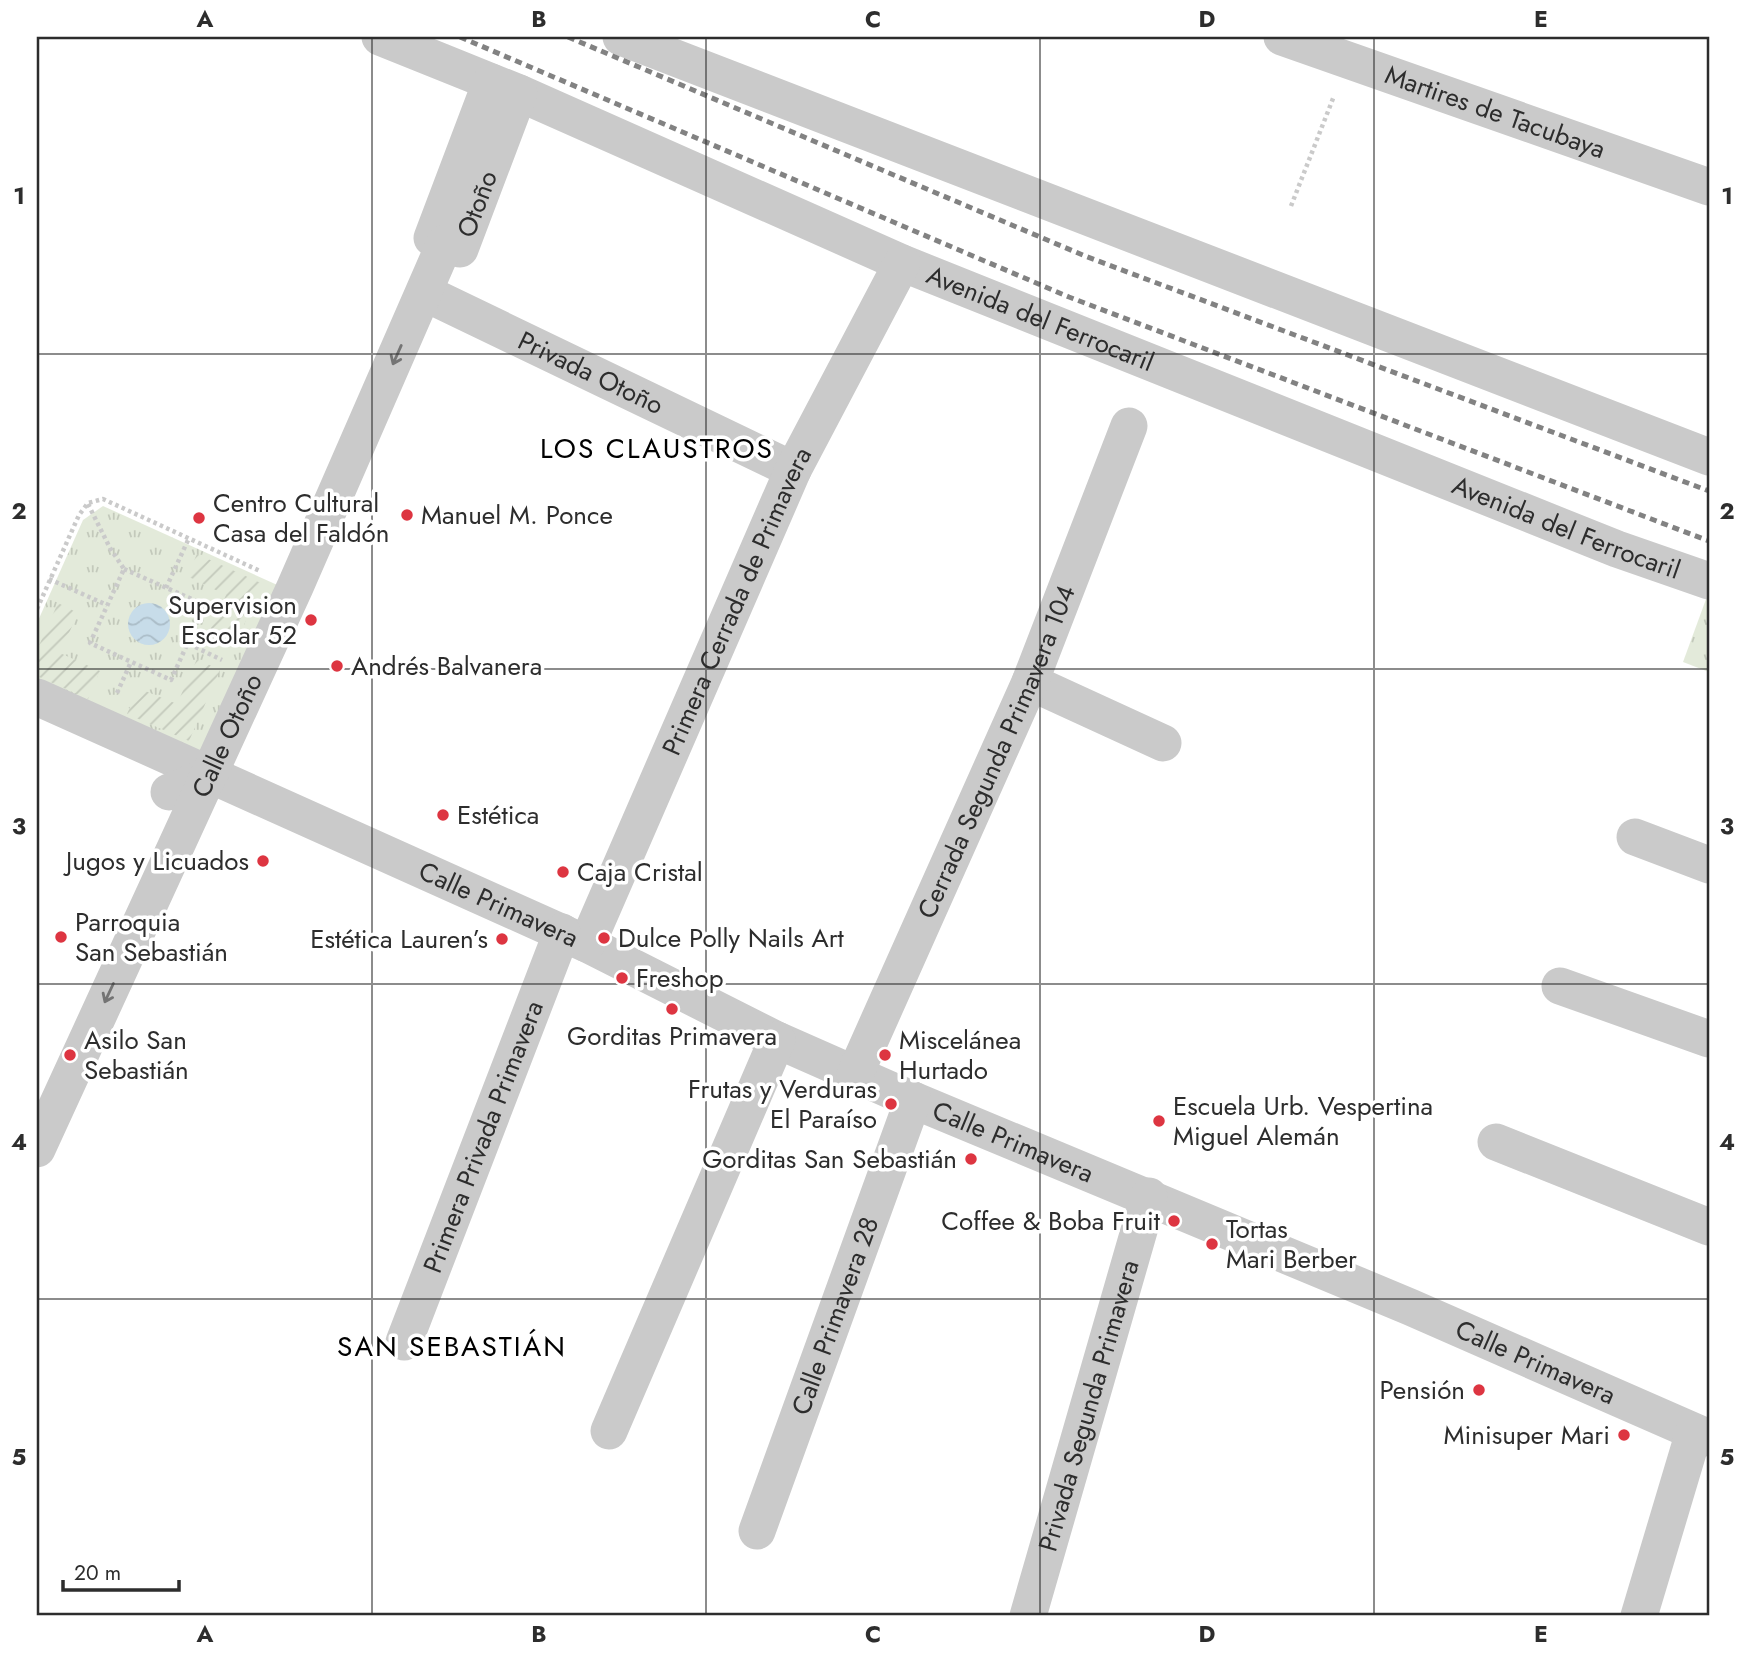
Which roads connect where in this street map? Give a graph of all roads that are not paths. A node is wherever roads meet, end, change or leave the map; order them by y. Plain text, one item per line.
1 (380, 37) edge
2 (621, 37) edge
3 (1282, 37) edge
4 (505, 88) junction
5 (1709, 187) edge
6 (445, 243) joint
7 (902, 263) junction
8 (425, 293) junction
9 (1129, 426) dead end
10 (1709, 457) edge
11 (793, 471) junction
12 (1709, 581) edge
13 (1030, 682) junction
14 (37, 697) edge
15 (1163, 743) dead end
16 (210, 775) junction
17 (169, 792) dead end
18 (1635, 836) dead end
19 (1709, 865) edge
20 (575, 938) junction
21 (1560, 986) dead end
22 (1709, 1039) edge
23 (777, 1040) junction
24 (855, 1074) junction
25 (913, 1100) junction
26 (1496, 1142) dead end
27 (37, 1149) edge
28 (1149, 1196) junction
29 (1709, 1227) edge
30 (404, 1342) dead end
31 (609, 1431) dead end
32 (1702, 1435) edge
33 (757, 1531) dead end
34 (1028, 1616) edge
35 (1639, 1616) edge

1 - 4 street, Avenida del Ferrocaril
2 - 10 street
3 - 5 street, Martires de Tacubaya
4 - 6 street, Otoño
4 - 7 street, Avenida del Ferrocaril
6 - 8 street, Calle Otoño
7 - 11 street, Primera Cerrada de Primavera
7 - 12 street, Avenida del Ferrocaril
8 - 11 street, Privada Otoño
8 -> 16 street, Calle Otoño
9 - 13 street, Cerrada Segunda Primavera 104
11 - 20 street, Primera Cerrada de Primavera
13 - 15 street
13 - 24 street, Cerrada Segunda Primavera 104
14 - 16 street, Calle Primavera
16 - 17 street
16 - 20 street, Calle Primavera
16 -> 27 street, Calle Otoño
18 - 19 street
20 - 23 street, Calle Primavera
20 - 30 street, Primera Privada Primavera
21 - 22 street
23 - 24 street, Calle Primavera
23 - 31 street
24 - 25 street, Calle Primavera
25 - 28 street, Calle Primavera
25 - 33 street, Calle Primavera 28
26 - 29 street
28 - 32 street, Calle Primavera
28 - 34 street, Privada Segunda Primavera
32 - 35 street

